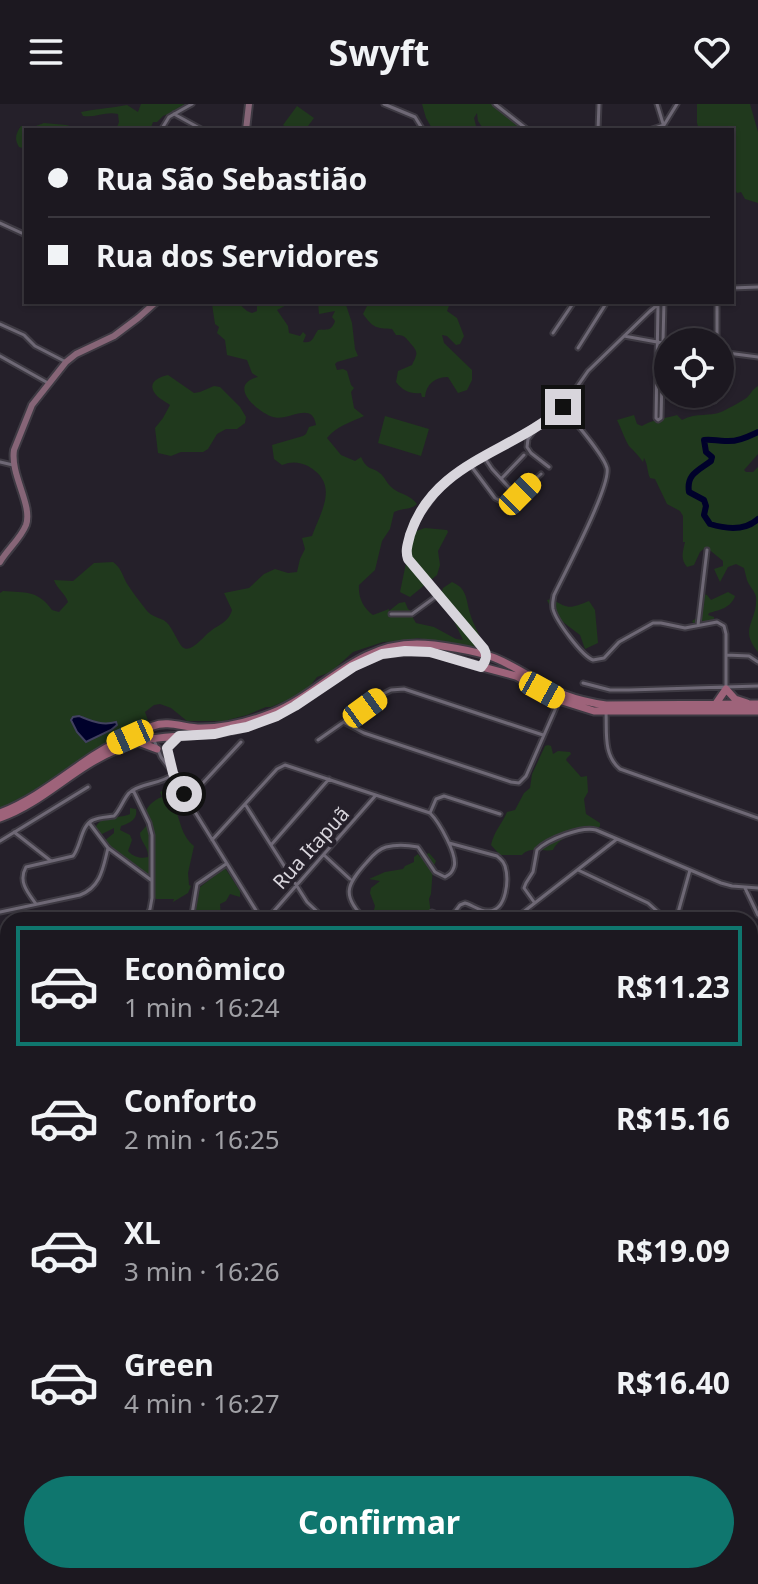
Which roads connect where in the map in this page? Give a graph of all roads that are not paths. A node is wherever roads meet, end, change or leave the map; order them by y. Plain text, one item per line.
1 (192, 104) edge
2 (249, 104) edge
3 (384, 104) edge
4 (495, 104) edge
5 (599, 104) edge
6 (657, 104) edge
7 (677, 104) edge
8 (174, 114) junction
9 (162, 128) edge
10 (199, 128) edge
11 (246, 128) edge
12 (422, 128) edge
13 (525, 128) edge
14 (598, 128) edge
15 (664, 128) edge
16 (0, 223) edge
17 (24, 234) edge
18 (758, 287) edge
19 (734, 288) edge
20 (154, 304) edge
21 (573, 304) edge
22 (606, 304) edge
23 (657, 304) edge
24 (658, 304) edge
25 (658, 304) edge
26 (717, 304) edge
27 (0, 324) edge
28 (661, 328) edge
29 (661, 328) edge
30 (717, 328) edge
31 (553, 333) dead end
32 (624, 336) junction
33 (654, 341) edge
34 (663, 343) edge
35 (578, 348) dead end
36 (734, 354) edge
37 (0, 356) edge
38 (758, 357) edge
39 (66, 362) junction
40 (48, 383) junction
41 (563, 407) junction
42 (536, 427) junction
43 (524, 455) dead end
44 (484, 457) junction
45 (0, 462) edge
46 (470, 464) junction
47 (13, 465) junction
48 (549, 467) dead end
49 (541, 474) dead end
50 (501, 479) junction
51 (516, 509) dead end
52 (707, 550) dead end
53 (0, 562) edge
54 (438, 595) junction
55 (391, 614) dead end
56 (698, 625) junction
57 (481, 651) junction
58 (726, 655) junction
59 (758, 662) edge
60 (478, 666) junction
61 (583, 683) dead end
62 (758, 686) edge
63 (726, 688) junction
64 (559, 700) junction
65 (755, 704) edge
66 (715, 705) junction
67 (758, 711) edge
68 (606, 712) junction
69 (165, 723) junction
70 (345, 723) junction
71 (151, 727) junction
72 (544, 735) junction
73 (318, 740) dead end
74 (241, 742) dead end
75 (167, 744) junction
76 (156, 745) junction
77 (173, 774) junction
78 (329, 779) junction
79 (88, 787) dead end
80 (133, 790) junction
81 (376, 795) junction
82 (187, 800) junction
83 (245, 804) junction
84 (430, 813) junction
85 (500, 814) dead end
86 (0, 815) edge
87 (758, 818) edge
88 (89, 823) junction
89 (14, 832) junction
90 (617, 839) junction
91 (212, 840) junction
92 (0, 841) edge
93 (449, 843) junction
94 (271, 845) junction
95 (108, 848) junction
96 (324, 855) junction
97 (51, 861) junction
98 (226, 864) junction
99 (690, 869) junction
100 (578, 870) junction
101 (151, 880) junction
102 (351, 880) junction
103 (297, 885) junction
104 (745, 888) junction
105 (758, 888) edge
106 (534, 902) junction
107 (36, 904) junction
108 (0, 912) edge
109 (149, 912) edge
110 (192, 912) edge
111 (259, 912) edge
112 (272, 912) edge
113 (318, 912) edge
114 (357, 912) edge
115 (454, 912) edge
116 (523, 912) edge
117 (658, 912) edge
118 (678, 912) edge
119 (757, 912) edge

1 - 8 street
2 - 11 main road
3 - 12 street
4 - 13 street
5 - 14 street
6 - 15 street
7 - 15 street
8 - 9 street
8 - 10 street
16 - 17 street
18 - 19 street
20 - 39 main road
21 - 31 street
22 - 35 street
23 - 32 street
24 - 28 street
25 - 29 street
26 - 30 street
27 - 39 street
32 - 33 street
32 - 41 street
34 - 34 street
36 - 38 street
37 - 40 street
39 - 40 main road
40 - 47 main road
41 - 42 street
41 - 56 street
42 - 44 street
42 - 48 street
43 - 50 street
44 - 46 street
44 - 50 street
45 - 47 street
46 - 51 street
46 - 54 street
47 - 53 main road
49 - 50 street
52 - 56 street
54 - 55 street
54 - 57 street
56 - 58 street
57 - 60 main road
57 - 66 main road
57 - 69 main road
58 - 59 street
58 - 63 street
60 - 64 main road
60 - 75 main road
61 - 63 street
62 - 63 street
63 - 65 main road
63 - 66 main road
64 - 68 main road
64 - 72 street
65 - 66 main road
67 - 68 main road
68 - 87 street
69 - 71 main road
69 - 75 main road
70 - 72 street
70 - 72 street
70 - 73 street
71 - 76 main road
71 - 86 main road
74 - 82 street
75 - 76 main road
75 - 77 street
76 - 77 street
76 - 86 main road
77 - 80 street
77 - 82 street
78 - 81 street
78 - 83 street
78 - 94 street
79 - 89 street
80 - 88 street
80 - 101 street
81 - 84 street
81 - 96 street, Rua Itapuã
82 - 91 street
83 - 91 street
83 - 94 street
84 - 85 street
84 - 93 street
88 - 95 street
88 - 97 street
89 - 92 street
89 - 97 street
90 - 99 street
90 - 100 street
90 - 106 street
91 - 98 street
93 - 102 street
93 - 115 street
94 - 103 street
95 - 101 street
95 - 107 street
96 - 102 street
96 - 103 street, Rua Itapuã
97 - 107 street
98 - 110 street
98 - 111 street
99 - 104 street
99 - 118 street
100 - 106 street
100 - 117 street
101 - 109 street
102 - 114 street
103 - 112 street, Rua Itapuã
103 - 113 street
104 - 105 street
104 - 119 street
106 - 116 street
107 - 108 street

